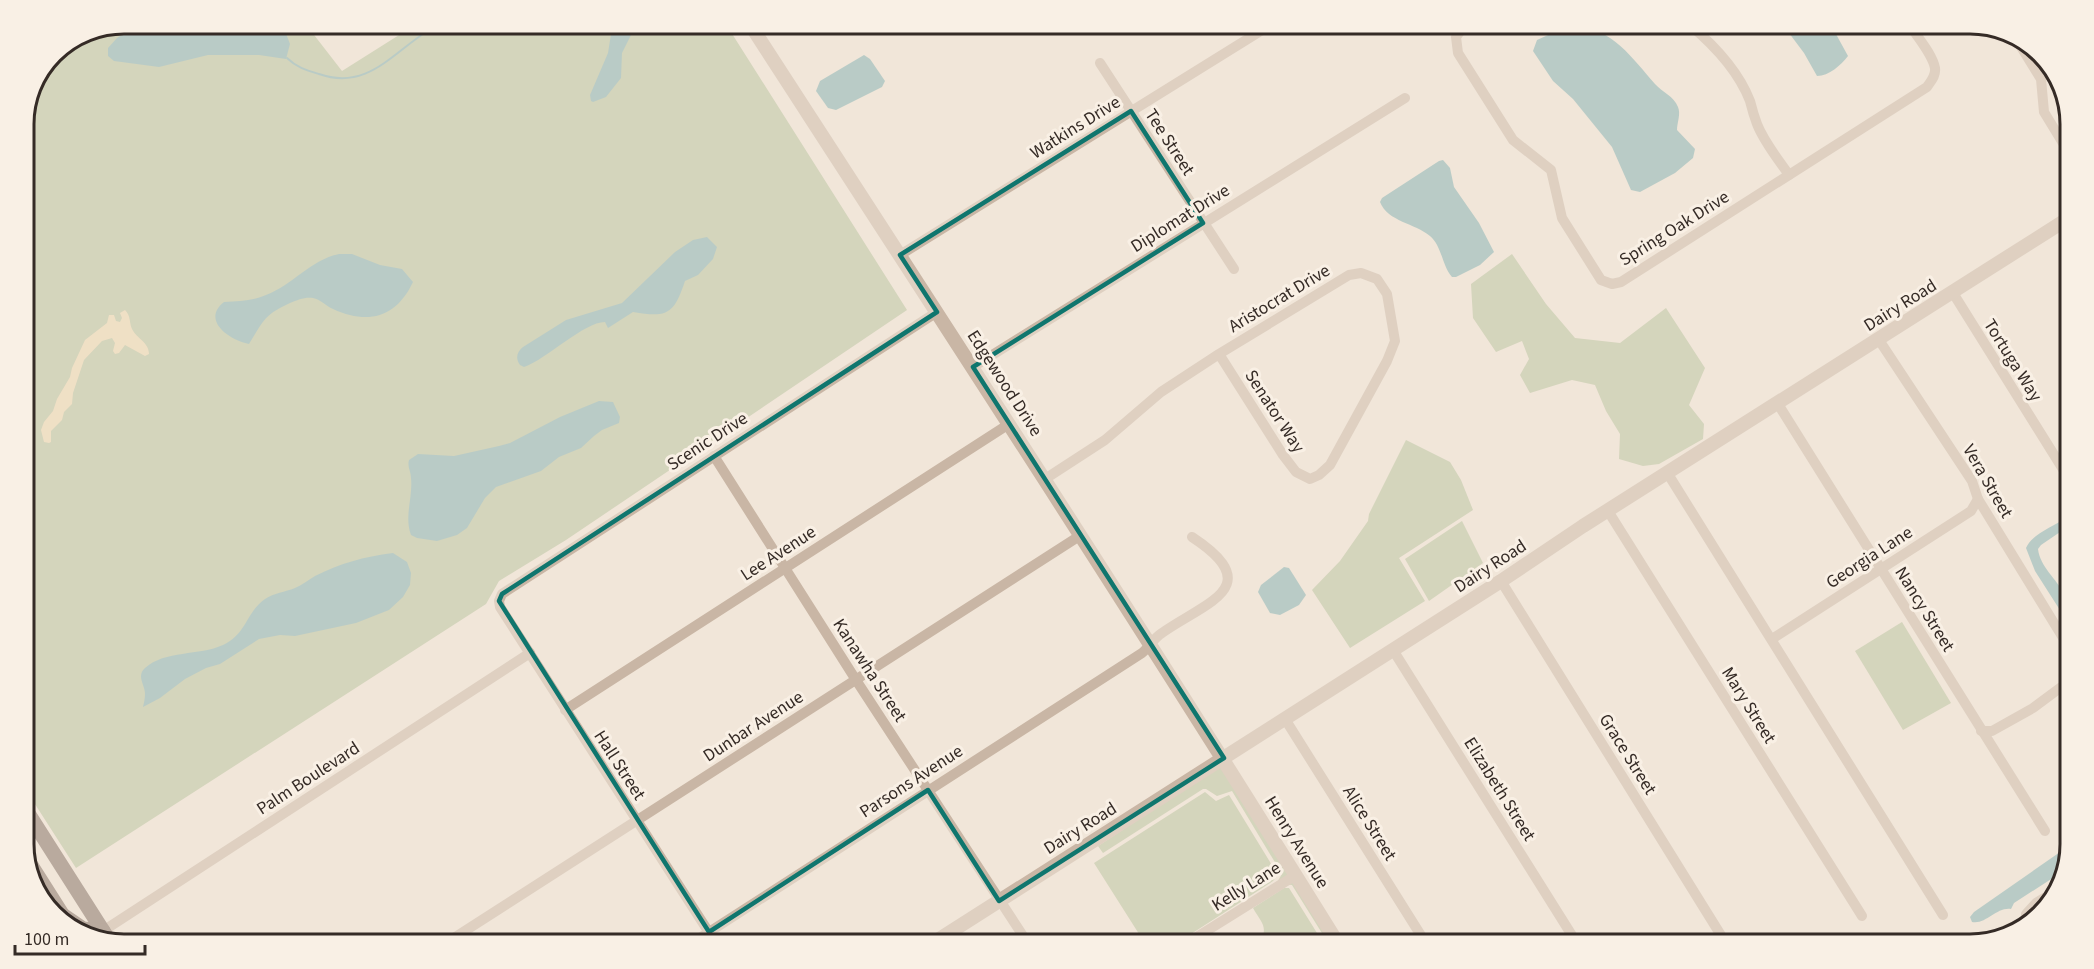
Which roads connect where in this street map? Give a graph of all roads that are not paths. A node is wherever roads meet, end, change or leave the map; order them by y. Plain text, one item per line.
1 (760, 34) edge
2 (1256, 34) edge
3 (1458, 34) edge
4 (1701, 34) edge
5 (1915, 34) edge
6 (2027, 55) edge
7 (1100, 63) dead end
8 (1406, 98) dead end
9 (1131, 111) junction
10 (2059, 137) edge
11 (1789, 175) junction
12 (1203, 223) junction
13 (2059, 224) edge
14 (900, 255) junction
15 (1233, 269) dead end
16 (1953, 293) junction
17 (937, 312) junction
18 (1879, 340) junction
19 (1219, 354) junction
20 (973, 367) junction
21 (1778, 404) junction
22 (1009, 424) junction
23 (714, 456) junction
24 (2059, 464) edge
25 (1668, 474) junction
26 (1045, 479) junction
27 (1310, 479) joint
28 (1978, 499) junction
29 (1608, 511) junction
30 (1081, 535) junction
31 (1192, 537) dead end
32 (785, 568) junction
33 (1881, 569) junction
34 (1500, 581) junction
35 (499, 601) joint
36 (2060, 632) edge
37 (1772, 639) junction
38 (1151, 645) junction
39 (1394, 650) junction
40 (530, 653) junction
41 (856, 680) junction
42 (2060, 688) edge
43 (565, 710) junction
44 (1286, 719) junction
45 (1981, 731) junction
46 (1224, 758) junction
47 (928, 790) junction
48 (636, 821) junction
49 (35, 824) edge
50 (2045, 831) dead end
51 (35, 833) edge
52 (44, 838) junction
53 (1296, 875) junction
54 (999, 901) junction
55 (2039, 901) edge
56 (2026, 914) edge
57 (1943, 915) dead end
58 (1862, 916) dead end
59 (104, 932) edge
60 (709, 932) junction
61 (112, 933) edge
62 (460, 934) edge
63 (706, 934) edge
64 (947, 934) edge
65 (1022, 934) edge
66 (1202, 934) edge
67 (1332, 934) edge
68 (1420, 934) edge
69 (1571, 934) edge
70 (1720, 934) edge

1 - 14 street, Edgewood Drive
2 - 9 street, Watkins Drive
3 - 11 street, Spring Oak Drive
4 - 11 street
5 - 11 street, Spring Oak Drive
6 - 10 street
7 - 9 street, Tee Street
8 - 12 street, Diplomat Drive
9 - 12 street, Tee Street
9 - 14 street, Watkins Drive
12 - 15 street, Tee Street
12 - 20 street, Diplomat Drive
13 - 16 street, Dairy Road
14 - 17 street, Edgewood Drive
16 - 18 street, Dairy Road
16 - 24 street, Tortuga Way
17 - 20 street, Edgewood Drive
17 - 23 street, Scenic Drive
18 - 21 street, Dairy Road
18 - 28 street, Vera Street
19 - 26 street, Aristocrat Drive
19 - 27 street, Senator Way
19 - 27 street, Aristocrat Drive
20 - 22 street, Edgewood Drive
21 - 25 street, Dairy Road
21 - 33 street, Nancy Street
22 - 26 street, Edgewood Drive
22 - 32 street, Lee Avenue
23 - 32 street, Kanawha Street
23 - 35 street, Scenic Drive
25 - 29 street, Dairy Road
25 - 37 street
26 - 30 street, Edgewood Drive
28 - 33 street, Georgia Lane
28 - 36 street, Vera Street
29 - 34 street, Dairy Road
29 - 58 street, Mary Street
30 - 38 street, Edgewood Drive
30 - 41 street, Dunbar Avenue
31 - 38 street, Parsons Avenue
32 - 41 street, Kanawha Street
32 - 43 street, Lee Avenue
33 - 37 street, Georgia Lane
33 - 45 street, Nancy Street
34 - 39 street, Dairy Road
34 - 70 street, Grace Street
35 - 40 street, Hall Street
37 - 57 street
38 - 46 street, Edgewood Drive
38 - 47 street, Parsons Avenue
39 - 44 street, Dairy Road
39 - 69 street, Elizabeth Street
40 - 43 street, Hall Street
40 - 61 street, Palm Boulevard
41 - 47 street, Kanawha Street
41 - 48 street, Dunbar Avenue
42 - 45 street
43 - 48 street, Hall Street
44 - 46 street, Dairy Road
44 - 68 street, Alice Street
45 - 50 street, Nancy Street
46 - 53 street, Henry Avenue
46 - 54 street, Dairy Road
47 - 54 street, Kanawha Street
47 - 60 street, Parsons Avenue
48 - 60 street, Hall Street
48 - 62 street, Dunbar Avenue
49 - 52 main road
51 - 52 main road
52 - 59 main road
53 - 66 street, Kelly Lane
53 - 67 street, Henry Avenue
54 - 64 street, Dairy Road
54 - 65 street, Kanawha Street
55 - 56 street
60 - 63 street, Parsons Avenue

